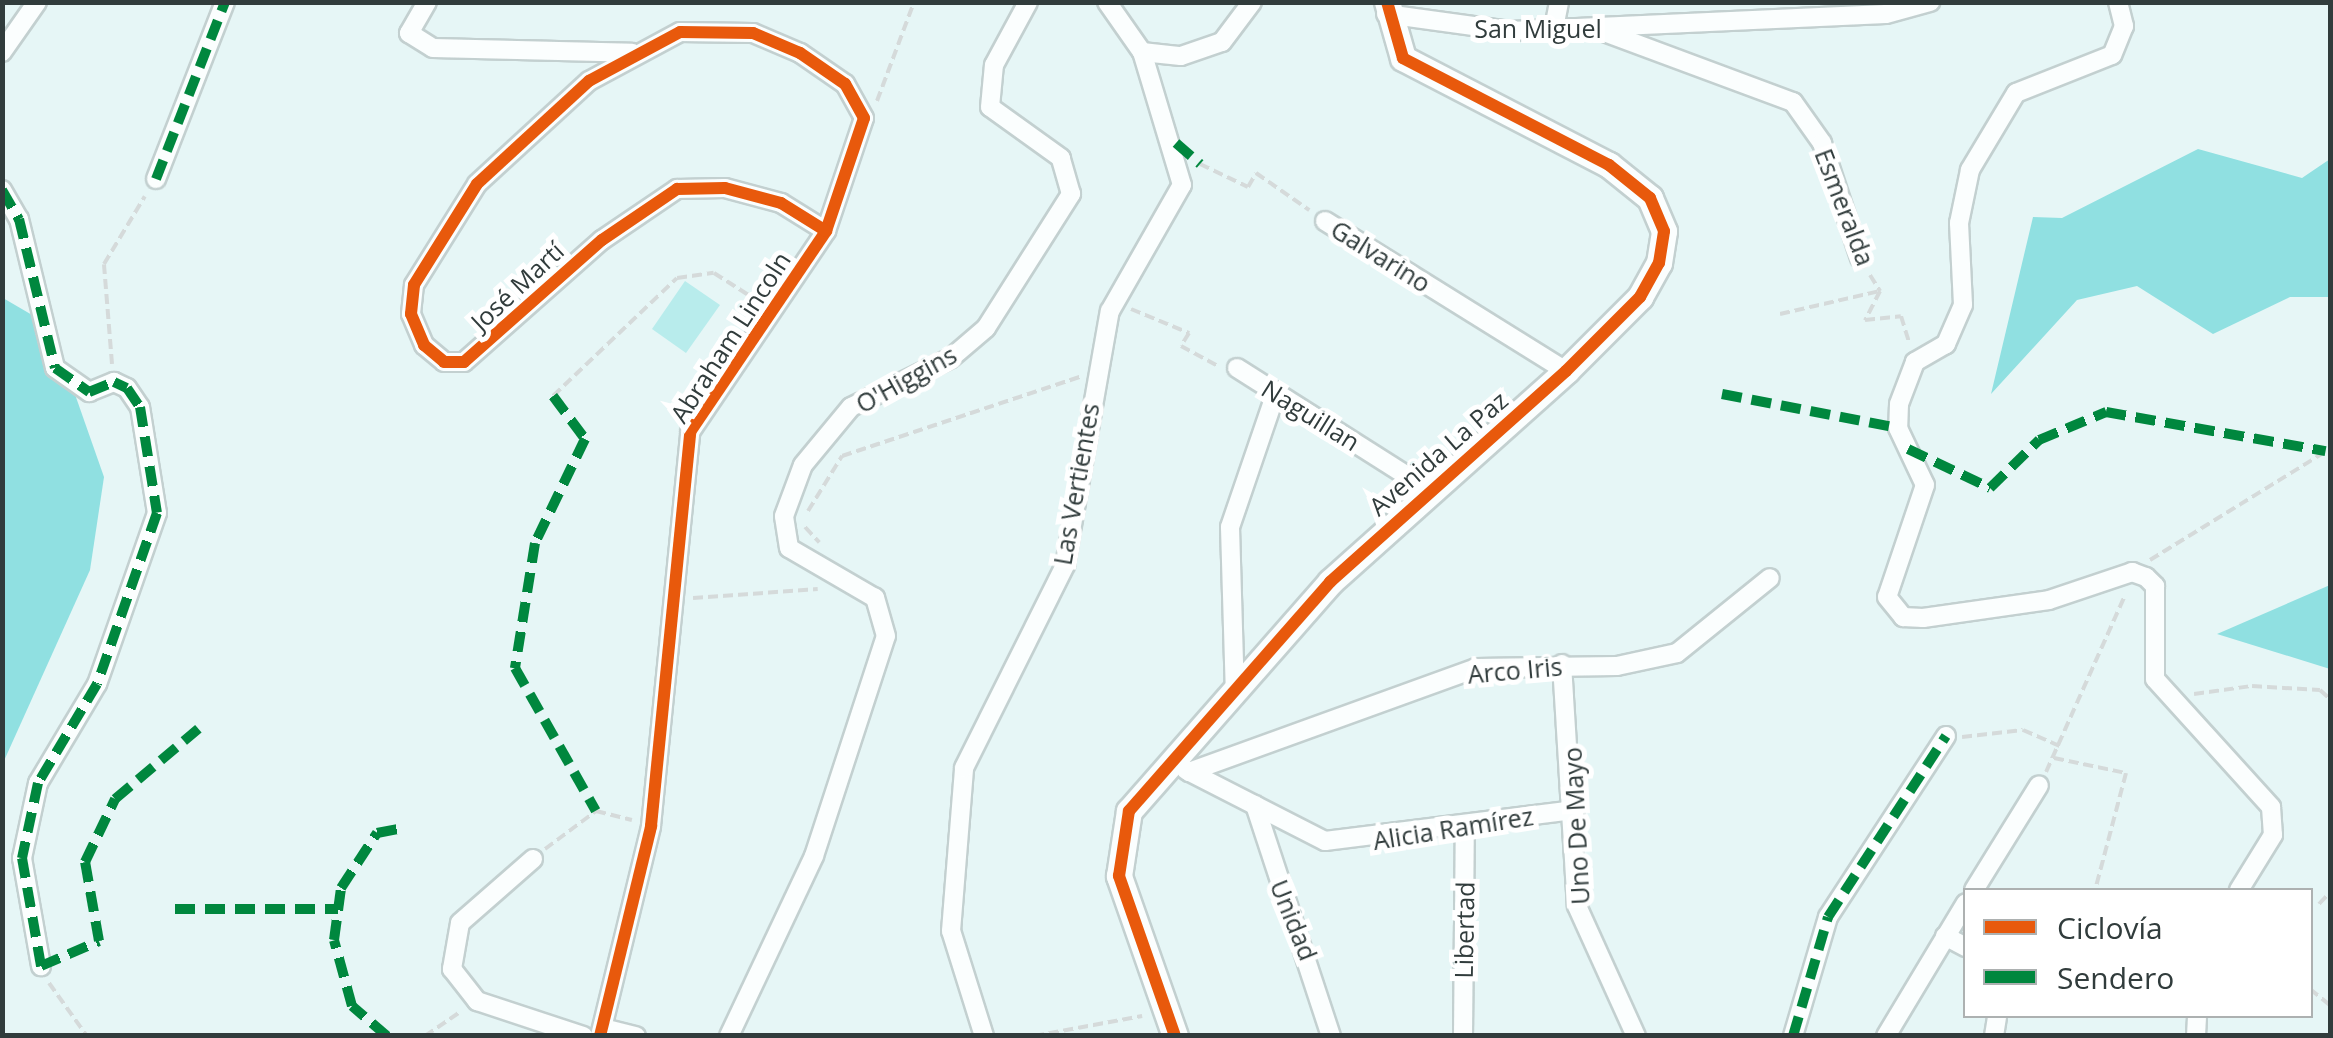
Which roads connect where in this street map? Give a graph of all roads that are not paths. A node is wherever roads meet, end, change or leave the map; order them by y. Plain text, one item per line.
1 (37, 2) edge
2 (225, 2) edge
3 (427, 2) edge
4 (1028, 2) edge
5 (1107, 2) edge
6 (1252, 2) edge
7 (1559, 2) edge
8 (1930, 2) edge
9 (2118, 2) edge
10 (1386, 8) edge
11 (1554, 28) junction
12 (1598, 29) junction
13 (2, 52) edge
14 (1142, 52) junction
15 (632, 54) junction
16 (156, 179) road end
17 (2, 190) edge
18 (1326, 222) road end
19 (826, 231) junction
20 (1860, 258) road end
21 (1237, 368) road end
22 (1566, 372) junction
23 (1276, 393) junction
24 (1428, 489) junction
25 (1770, 578) dead end
26 (1562, 664) junction
27 (1235, 696) junction
28 (1946, 736) road end
29 (1179, 767) junction
30 (2040, 785) road end
31 (1255, 804) junction
32 (1575, 810) junction
33 (1465, 825) junction
34 (532, 859) road end
35 (1975, 888) edge
36 (2240, 888) edge
37 (1963, 909) edge
38 (1945, 936) junction
39 (1963, 945) edge
40 (40, 966) road end
41 (601, 1032) edge
42 (583, 1036) edge
43 (636, 1036) edge
44 (730, 1036) edge
45 (984, 1036) edge
46 (1176, 1036) edge
47 (1332, 1036) edge
48 (1463, 1036) edge
49 (1636, 1036) edge
50 (1793, 1036) edge
51 (1886, 1036) edge

1 - 13 street
2 - 16 street
3 - 15 street
4 - 44 street, O'Higgins
5 - 14 street, Las Vertientes
6 - 14 street
7 - 11 street
8 - 12 street, San Miguel
9 - 36 street
10 - 11 street, San Miguel
10 - 22 street, Avenida La Paz
11 - 12 street, San Miguel
12 - 20 street, Esmeralda
14 - 45 street, Las Vertientes
15 - 19 street, Abraham Lincoln
15 - 19 street, José Martí
17 - 40 street
18 - 22 street, Galvarino
19 - 41 street, Abraham Lincoln
21 - 23 street, Naguillan
22 - 24 street, Avenida La Paz
23 - 24 street, Naguillan
23 - 27 street
24 - 27 street, Avenida La Paz
25 - 26 street, Arco Iris
26 - 29 street, Arco Iris
26 - 32 street, Uno De Mayo
27 - 29 street, Avenida La Paz
28 - 50 street
29 - 31 street, Alicia Ramírez
29 - 46 street, Avenida La Paz
30 - 35 street
31 - 33 street, Alicia Ramírez
31 - 47 street, Unidad
32 - 33 street, Alicia Ramírez
32 - 49 street, Uno De Mayo
33 - 48 street, Libertad
34 - 42 street
37 - 38 street
38 - 39 street
38 - 51 street
41 - 43 street

